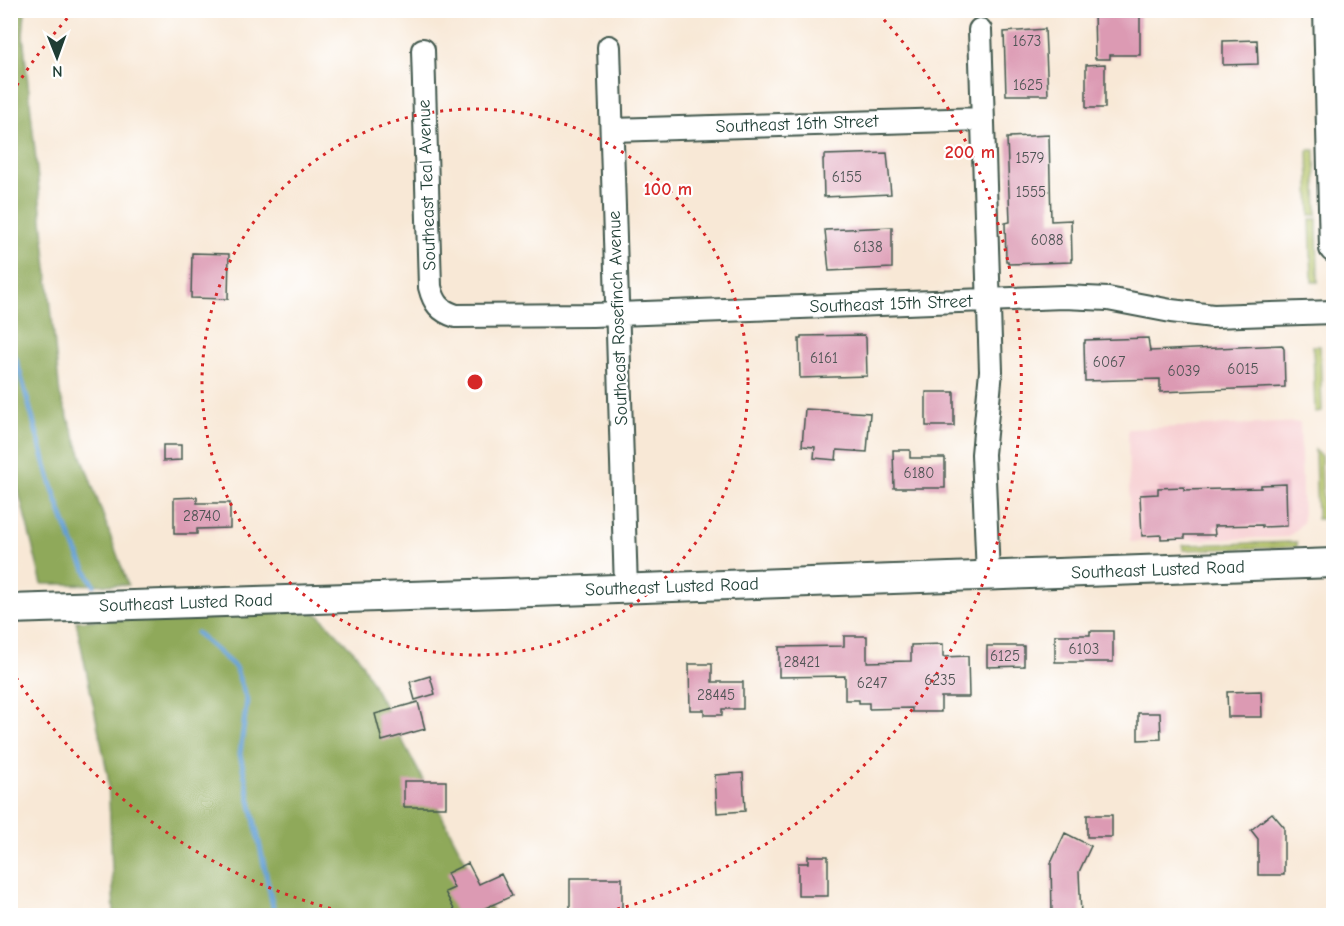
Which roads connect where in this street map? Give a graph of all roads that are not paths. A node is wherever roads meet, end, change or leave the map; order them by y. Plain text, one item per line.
1 (1328, 10) edge
2 (980, 30) dead end
3 (609, 47) dead end
4 (423, 50) dead end
5 (983, 119) junction
6 (612, 130) junction
7 (1334, 248) edge
8 (989, 300) junction
9 (1334, 312) edge
10 (447, 313) joint
11 (618, 314) junction
12 (1334, 563) edge
13 (988, 576) junction
14 (626, 589) junction
15 (10, 609) edge

1 - 7 main road
2 - 5 street
3 - 6 street, Southeast Rosefinch Avenue
4 - 10 street, Southeast Teal Avenue
5 - 6 street, Southeast 16th Street
5 - 8 street
6 - 11 street, Southeast Rosefinch Avenue
8 - 9 street, Southeast 15th Street
8 - 11 street, Southeast 15th Street
8 - 13 street
10 - 11 street, Southeast 15th Street
11 - 14 street, Southeast Rosefinch Avenue
12 - 13 main road, Southeast Lusted Road
13 - 14 main road, Southeast Lusted Road
14 - 15 main road, Southeast Lusted Road

